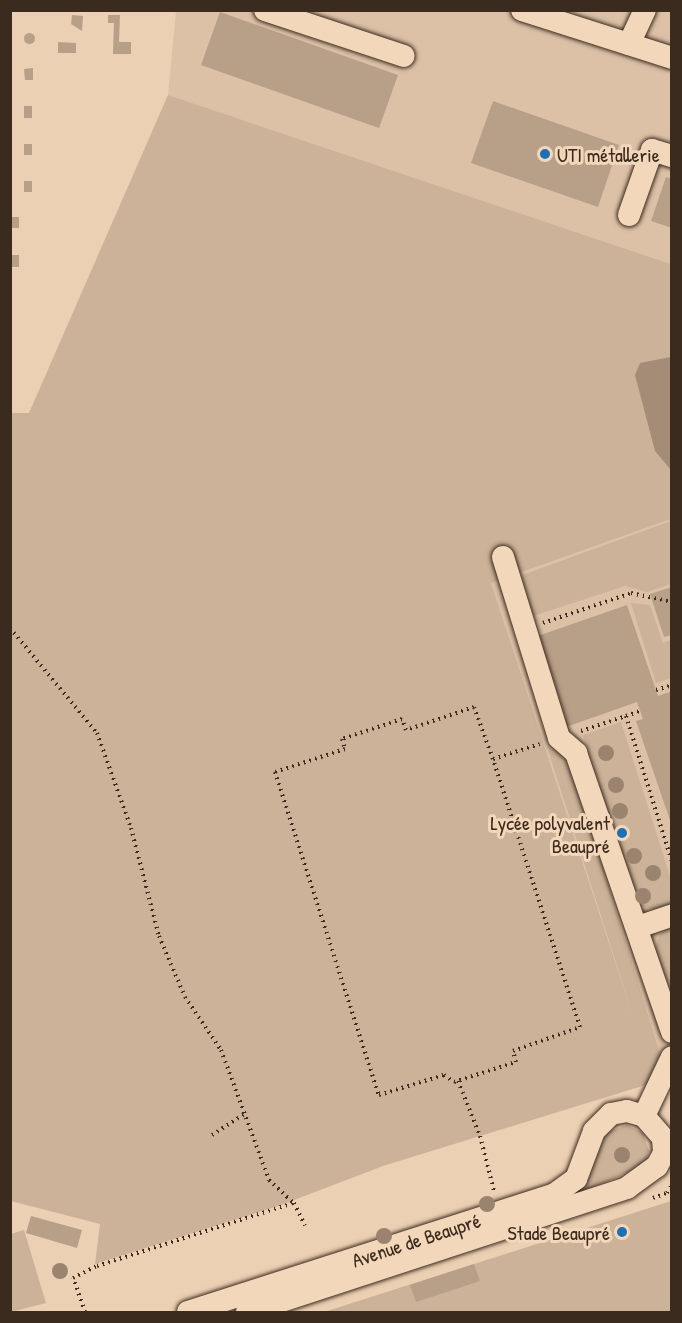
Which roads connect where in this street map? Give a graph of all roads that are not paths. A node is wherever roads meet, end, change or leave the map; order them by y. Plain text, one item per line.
1 (265, 10) edge
2 (522, 10) edge
3 (645, 10) edge
4 (323, 19) edge
5 (629, 44) junction
6 (404, 56) dead end
7 (672, 58) edge
8 (672, 156) edge
9 (629, 215) dead end
10 (503, 557) dead end
11 (672, 915) edge
12 (638, 927) junction
13 (672, 1032) edge
14 (672, 1057) edge
15 (644, 1116) junction
16 (664, 1170) edge
17 (188, 1312) edge
18 (247, 1312) edge

1 - 4 street
2 - 5 street
3 - 5 street
4 - 6 street
5 - 7 street
8 - 9 street
10 - 12 street
11 - 12 street
12 - 13 street
14 - 15 street
15 - 16 street, Avenue de Beaupré
15 - 17 street, Avenue de Beaupré
16 - 18 street, Avenue de Beaupré

